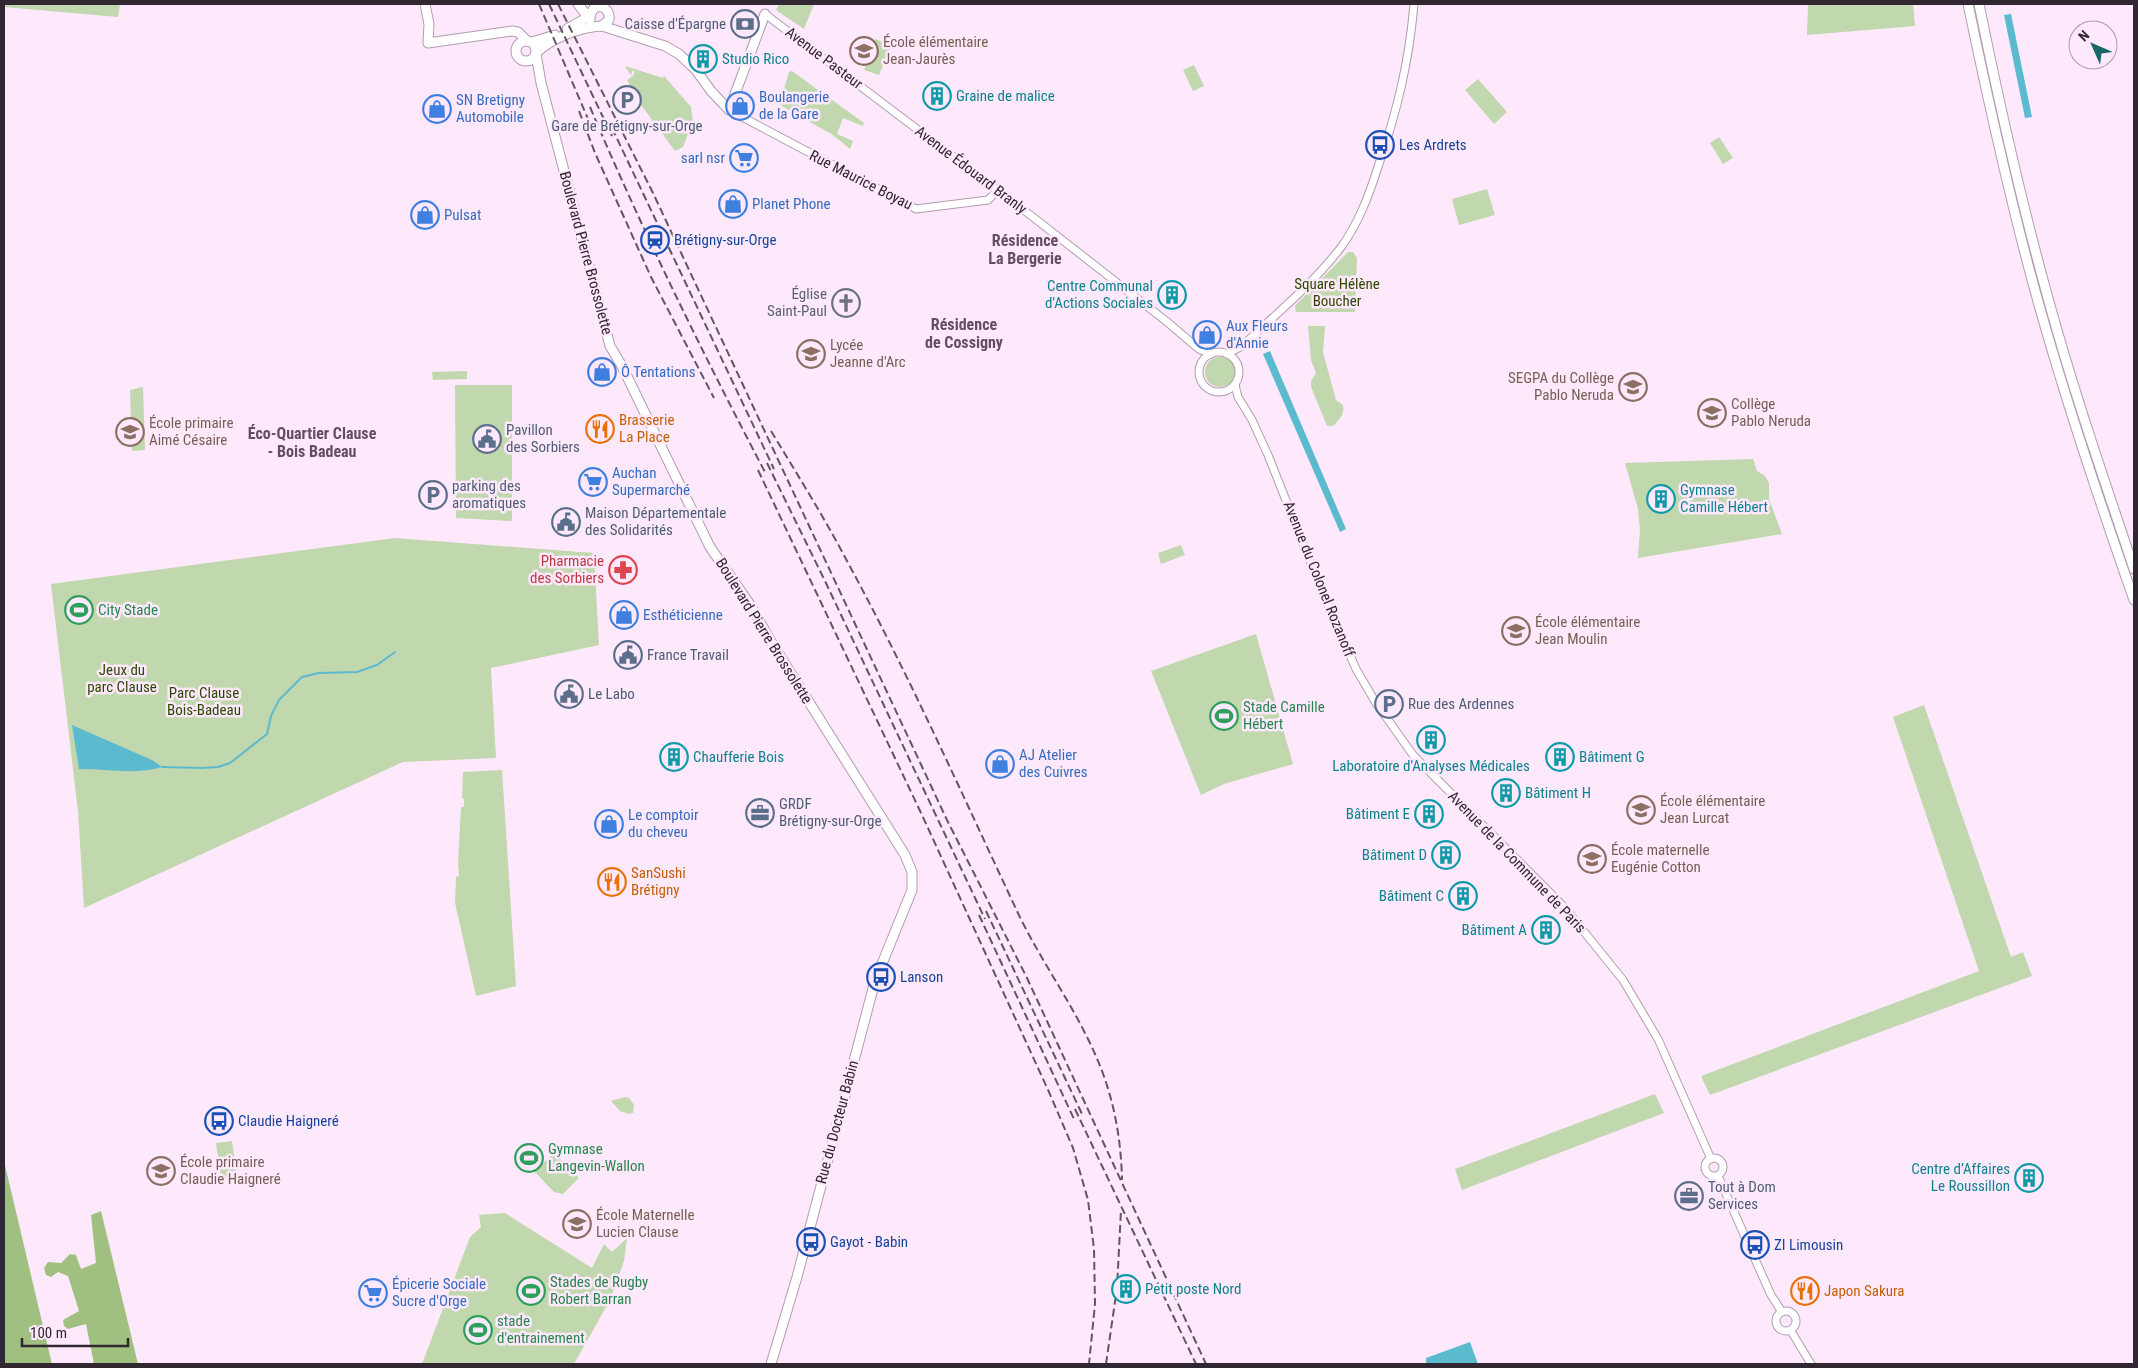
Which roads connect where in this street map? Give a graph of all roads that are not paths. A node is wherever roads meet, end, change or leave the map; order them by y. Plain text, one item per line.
1 (425, 4) edge
2 (578, 4) edge
3 (582, 4) edge
4 (1414, 4) edge
5 (1968, 4) edge
6 (1979, 4) edge
7 (591, 13) junction
8 (765, 14) joint
9 (599, 25) junction
10 (530, 42) junction
11 (536, 54) junction
12 (883, 102) joint
13 (729, 110) junction
14 (998, 190) junction
15 (1242, 346) junction
16 (1199, 349) junction
17 (1211, 354) junction
18 (1227, 354) junction
19 (1203, 360) junction
20 (1237, 362) junction
21 (1235, 385) junction
22 (1227, 391) junction
23 (1238, 396) junction
24 (2134, 569) edge
25 (2134, 600) edge
26 (1413, 755) joint
27 (912, 884) joint
28 (1711, 1159) junction
29 (1718, 1176) junction
30 (1782, 1312) junction
31 (1791, 1331) junction
32 (771, 1364) edge
33 (1811, 1364) edge

1 - 10 main road
2 - 7 main road
3 - 7 main road
4 - 15 street
5 - 25 main road
6 - 24 main road
7 - 9 main road
7 - 9 main road
7 - 10 main road
8 - 12 street, Avenue Pasteur
8 - 13 main road
9 - 11 main road
9 - 13 main road
10 - 11 main road
10 - 11 main road
11 - 27 main road, Boulevard Pierre Brossolette
12 - 14 street, Avenue Édouard Branly
13 - 14 street, Rue Maurice Boyau
14 - 16 street, Avenue Édouard Branly
15 - 18 street
15 - 20 street
16 - 17 street, Avenue Édouard Branly
16 - 19 street, Avenue Édouard Branly
17 - 18 street
17 - 19 street
18 - 20 street
19 - 22 street
20 - 21 street
21 - 22 street
21 - 23 street, Avenue du Colonel Rozanoff
22 - 23 street
23 - 26 street, Avenue du Colonel Rozanoff
26 - 28 street, Avenue de la Commune de Paris
27 - 32 main road, Rue du Docteur Babin
28 - 29 street
28 - 29 street
29 - 30 street
30 - 31 street
30 - 31 street
31 - 33 street

